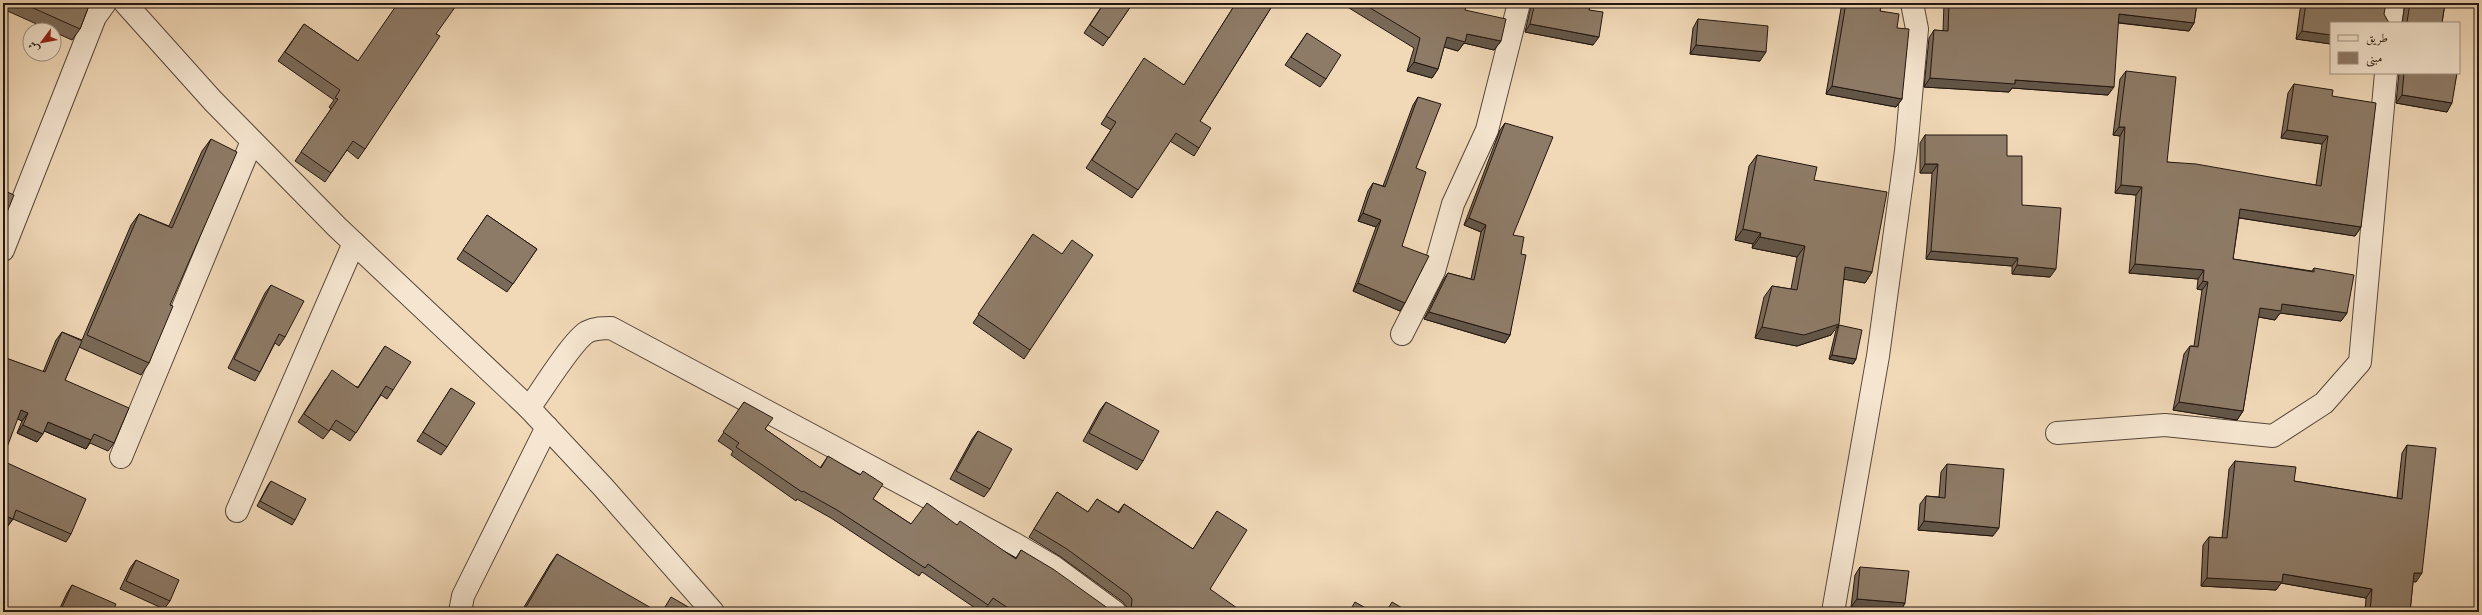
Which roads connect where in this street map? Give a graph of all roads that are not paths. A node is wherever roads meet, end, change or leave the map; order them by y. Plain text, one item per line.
1 (105, 3) edge
2 (125, 3) edge
3 (1519, 3) edge
4 (1912, 3) edge
5 (2393, 3) edge
6 (2391, 22) edge
7 (2386, 74) edge
8 (252, 141) junction
9 (354, 243) junction
10 (3, 250) edge
11 (1402, 334) dead end
12 (529, 408) junction
13 (547, 427) junction
14 (2057, 433) dead end
15 (121, 457) dead end
16 (237, 511) dead end
17 (460, 612) edge
18 (713, 612) edge
19 (1116, 612) edge
20 (1833, 612) edge

1 - 10 street
2 - 8 street
3 - 11 street
4 - 20 street
5 - 6 street
7 - 14 street
8 - 9 street
8 - 15 street
9 - 12 street
9 - 16 street
12 - 13 street
12 - 19 street
13 - 17 street
13 - 18 street

